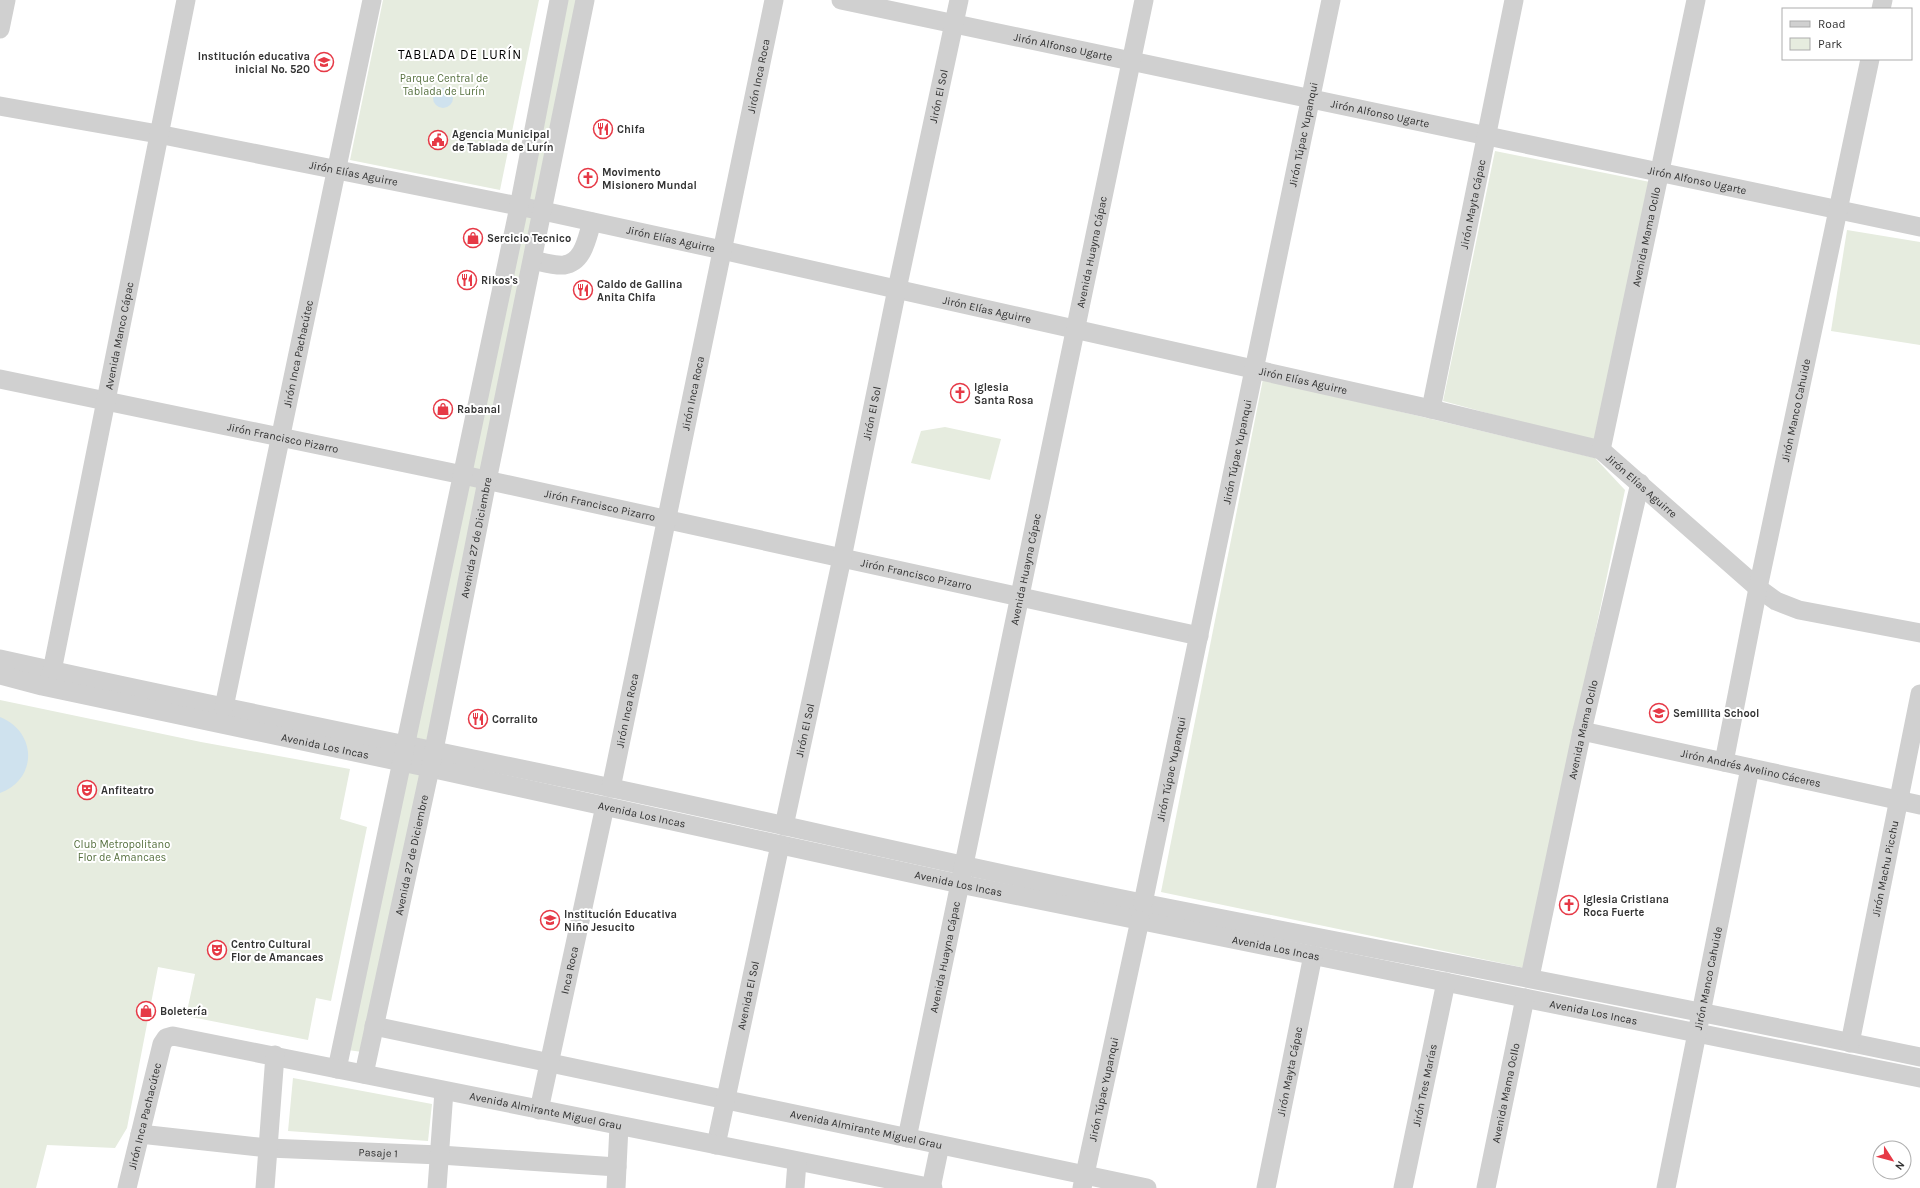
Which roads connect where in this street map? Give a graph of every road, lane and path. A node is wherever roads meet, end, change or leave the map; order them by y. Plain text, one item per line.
1 (6, 0) edge
2 (186, 0) edge
3 (372, 0) edge
4 (559, 0) edge
5 (585, 0) edge
6 (774, 0) edge
7 (841, 0) edge
8 (959, 0) edge
9 (1144, 0) edge
10 (1331, 0) edge
11 (1514, 0) edge
12 (1696, 0) edge
13 (954, 24) junction
14 (0, 29) edge
15 (1870, 60) edge
16 (1131, 61) junction
17 (1310, 99) junction
18 (0, 106) edge
19 (158, 134) junction
20 (1486, 136) junction
21 (337, 170) junction
22 (1660, 172) junction
23 (519, 207) junction
24 (1838, 210) junction
25 (543, 211) junction
26 (592, 222) junction
27 (1920, 227) edge
28 (722, 250) junction
29 (533, 260) junction
30 (897, 289) junction
31 (1075, 330) junction
32 (1254, 369) junction
33 (0, 379) edge
34 (105, 401) junction
35 (1431, 409) junction
36 (281, 437) junction
37 (1601, 450) junction
38 (463, 475) junction
39 (486, 481) junction
40 (1640, 483) junction
41 (667, 520) junction
42 (842, 558) junction
43 (1758, 588) junction
44 (1020, 597) junction
45 (1920, 633) edge
46 (1199, 636) junction
47 (0, 659) edge
48 (52, 671) junction
49 (0, 675) edge
50 (1920, 694) edge
51 (224, 706) junction
52 (1582, 731) junction
53 (403, 753) junction
54 (432, 759) junction
55 (1724, 762) junction
56 (1750, 768) junction
57 (611, 788) junction
58 (1899, 800) junction
59 (1920, 805) edge
60 (605, 806) junction
61 (784, 826) junction
62 (780, 845) junction
63 (962, 875) junction
64 (1142, 912) junction
65 (1314, 955) junction
66 (1530, 977) junction
67 (1446, 982) junction
68 (1525, 998) junction
69 (1701, 1013) junction
70 (374, 1026) junction
71 (1697, 1034) junction
72 (1850, 1043) junction
73 (162, 1044) joint
74 (275, 1055) junction
75 (1920, 1057) edge
76 (550, 1063) junction
77 (337, 1069) junction
78 (364, 1074) junction
79 (1920, 1078) edge
80 (444, 1090) junction
81 (726, 1100) junction
82 (539, 1110) junction
83 (619, 1126) junction
84 (140, 1134) junction
85 (907, 1138) junction
86 (940, 1144) junction
87 (716, 1145) junction
88 (268, 1148) junction
89 (440, 1155) junction
90 (797, 1162) junction
91 (617, 1167) junction
92 (1083, 1182) edge
93 (127, 1188) edge
94 (265, 1188) edge
95 (438, 1188) edge
96 (616, 1188) edge
97 (795, 1188) edge
98 (932, 1188) edge
99 (1146, 1188) edge
100 (1266, 1188) edge
101 (1403, 1188) edge
102 (1486, 1188) edge
103 (1666, 1188) edge

1 - 14 street
2 - 19 street, Avenida Manco Cápac
3 - 21 street, Jirón Inca Pachacútec
4 - 23 street
5 - 25 street, Avenida 27 de Diciembre
6 - 28 street, Jirón Inca Roca
7 - 13 street, Jirón Alfonso Ugarte
8 - 13 street, Jirón El Sol
9 - 16 street, Avenida Huayna Cápac
10 - 17 street, Jirón Túpac Yupanqui
11 - 20 street, Jirón Mayta Cápac
12 - 22 street, Avenida Mama Ocllo
13 - 16 street, Jirón Alfonso Ugarte
13 - 30 street, Jirón El Sol
15 - 24 street, Jirón Manco Cahuide
16 - 17 street, Jirón Alfonso Ugarte
16 - 31 street, Avenida Huayna Cápac
17 - 20 street, Jirón Alfonso Ugarte
17 - 32 street, Jirón Túpac Yupanqui
18 - 19 street, Jirón Elías Aguirre
19 - 21 street, Jirón Elías Aguirre
19 - 34 street, Avenida Manco Cápac
20 - 22 street, Jirón Alfonso Ugarte
20 - 35 street, Jirón Mayta Cápac
21 - 23 street, Jirón Elías Aguirre
21 - 36 street, Jirón Inca Pachacútec
22 - 24 street, Jirón Alfonso Ugarte
22 - 37 street, Avenida Mama Ocllo
23 - 25 street, Jirón Elías Aguirre
23 - 38 street
24 - 27 street, Jirón Alfonso Ugarte
24 - 43 street, Jirón Manco Cahuide
25 - 26 street, Jirón Elías Aguirre
25 - 29 street, Avenida 27 de Diciembre
26 - 28 street, Jirón Elías Aguirre
26 - 29 street
28 - 30 street, Jirón Elías Aguirre
28 - 41 street, Jirón Inca Roca
29 - 39 street, Avenida 27 de Diciembre
30 - 31 street, Jirón Elías Aguirre
30 - 42 street, Jirón El Sol
31 - 32 street, Jirón Elías Aguirre
31 - 44 street, Avenida Huayna Cápac
32 - 35 street, Jirón Elías Aguirre
32 - 46 street, Jirón Túpac Yupanqui
33 - 34 street, Jirón Francisco Pizarro
34 - 36 street, Jirón Francisco Pizarro
34 - 48 street, Avenida Manco Cápac
35 - 37 street, Jirón Elías Aguirre
36 - 38 street, Jirón Francisco Pizarro
36 - 51 street, Jirón Inca Pachacútec
37 - 40 street, Jirón Elías Aguirre
38 - 39 street, Jirón Francisco Pizarro
38 - 53 street
39 - 41 street, Jirón Francisco Pizarro
39 - 54 street, Avenida 27 de Diciembre
40 - 43 street, Jirón Elías Aguirre
40 - 52 street, Avenida Mama Ocllo
41 - 42 street, Jirón Francisco Pizarro
41 - 57 street, Jirón Inca Roca
42 - 44 street, Jirón Francisco Pizarro
42 - 61 street, Jirón El Sol
43 - 45 street, Jirón Elías Aguirre
43 - 55 street, Jirón Manco Cahuide
44 - 46 street, Jirón Francisco Pizarro
44 - 63 street, Avenida Huayna Cápac
46 - 64 street, Jirón Túpac Yupanqui
47 - 48 street, Avenida Los Incas
48 - 51 street, Avenida Los Incas
49 - 53 street, Avenida Los Incas
50 - 58 street, Jirón Machu Picchu
51 - 53 street, Avenida Los Incas
52 - 55 street, Jirón Andrés Avelino Cáceres
52 - 66 street, Avenida Mama Ocllo
53 - 54 street, Avenida Los Incas
53 - 77 street
54 - 57 street, Avenida Los Incas
54 - 60 street, Avenida Los Incas
54 - 70 street, Avenida 27 de Diciembre
55 - 56 street, Jirón Andrés Avelino Cáceres
56 - 58 street, Jirón Andrés Avelino Cáceres
56 - 69 street, Jirón Manco Cahuide
57 - 61 street, Avenida Los Incas
58 - 59 street, Jirón Andrés Avelino Cáceres
58 - 72 street, Jirón Machu Picchu
60 - 62 street, Avenida Los Incas
60 - 76 street, Inca Roca
61 - 63 street, Avenida Los Incas
62 - 63 street, Avenida Los Incas
62 - 81 street, Avenida El Sol
63 - 64 street, Avenida Los Incas
63 - 85 street, Avenida Huayna Cápac
64 - 65 street, Avenida Los Incas
64 - 66 street, Avenida Los Incas
64 - 92 street, Jirón Túpac Yupanqui
65 - 67 street, Avenida Los Incas
65 - 100 street, Jirón Mayta Cápac
66 - 69 street, Avenida Los Incas
67 - 68 street, Avenida Los Incas
67 - 101 street, Jirón Tres Marías
68 - 71 street, Avenida Los Incas
68 - 102 street, Avenida Mama Ocllo
69 - 71 street, Jirón Manco Cahuide
69 - 72 street, Avenida Los Incas
70 - 76 street, Avenida Almirante Miguel Grau
70 - 78 street, Avenida 27 de Diciembre
71 - 79 street, Avenida Los Incas
71 - 103 street, Jirón Manco Cahuide
72 - 75 street, Avenida Los Incas
73 - 74 street, Avenida Almirante Miguel Grau
73 - 84 street, Jirón Inca Pachacútec
74 - 77 street, Avenida Almirante Miguel Grau
74 - 88 street
76 - 81 street, Avenida Almirante Miguel Grau
76 - 82 street, Inca Roca
77 - 78 street, Avenida Almirante Miguel Grau
78 - 80 street, Avenida Almirante Miguel Grau
80 - 82 street, Avenida Almirante Miguel Grau
80 - 89 street
81 - 85 street, Avenida Almirante Miguel Grau
81 - 87 street, Avenida El Sol
82 - 83 street, Avenida Almirante Miguel Grau
83 - 87 street, Avenida Almirante Miguel Grau
83 - 91 street
84 - 88 street, Pasaje 1
84 - 93 street, Jirón Inca Pachacútec
85 - 86 street, Avenida Almirante Miguel Grau
86 - 92 street, Avenida Almirante Miguel Grau
86 - 98 street
87 - 90 street, Avenida Almirante Miguel Grau
88 - 89 street, Pasaje 1
88 - 94 street
89 - 91 street, Pasaje 1
89 - 95 street
90 - 97 street
90 - 98 street, Avenida Almirante Miguel Grau
91 - 96 street
92 - 99 street, Avenida Almirante Miguel Grau

